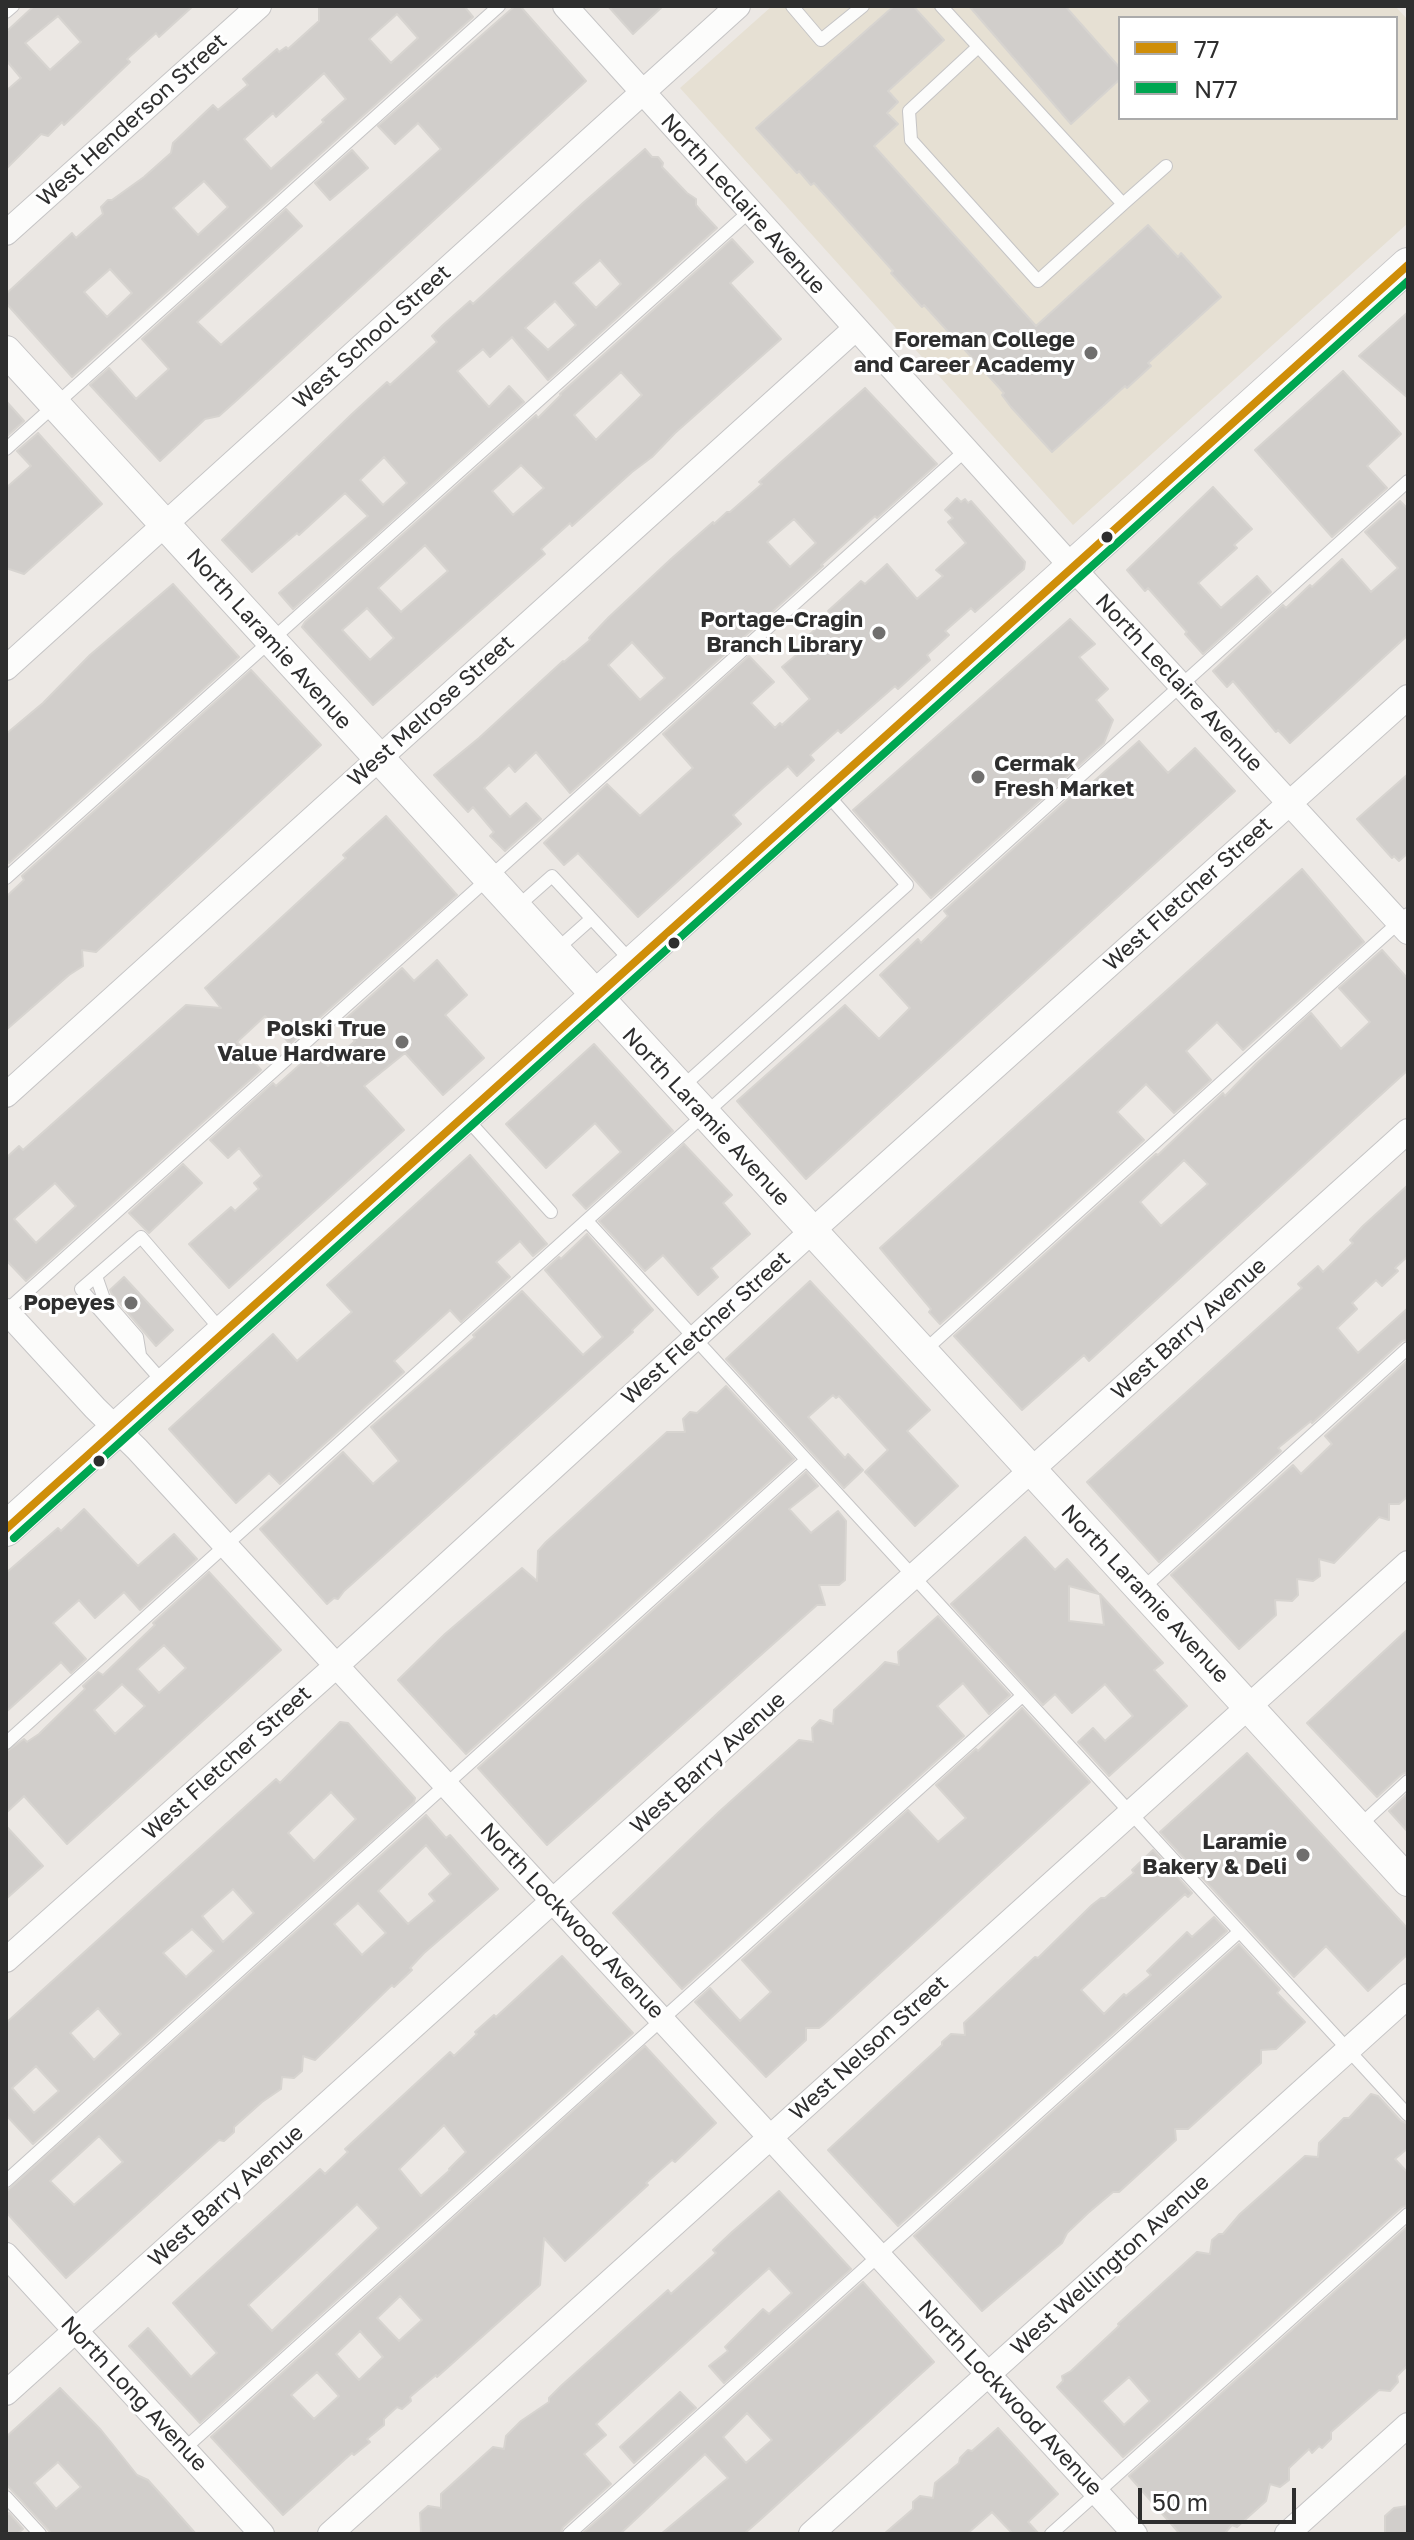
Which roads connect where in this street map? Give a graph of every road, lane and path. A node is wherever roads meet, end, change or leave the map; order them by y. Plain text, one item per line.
1 (13, 6) edge
2 (259, 6) edge
3 (499, 6) edge
4 (565, 6) edge
5 (738, 6) edge
6 (792, 6) edge
7 (863, 6) edge
8 (941, 6) edge
9 (6, 12) edge
10 (978, 47) junction
11 (642, 92) junction
12 (1166, 166) dead end
13 (1123, 204) junction
14 (750, 211) junction
15 (6, 233) edge
16 (1408, 265) edge
17 (856, 328) junction
18 (6, 351) edge
19 (55, 405) junction
20 (6, 449) edge
21 (966, 450) junction
22 (1408, 481) edge
23 (165, 525) junction
24 (1072, 567) junction
25 (269, 640) junction
26 (6, 668) edge
27 (1181, 686) junction
28 (1408, 697) edge
29 (378, 759) junction
30 (824, 791) junction
31 (1289, 803) junction
32 (6, 878) edge
33 (487, 879) junction
34 (514, 909) junction
35 (591, 919) junction
36 (1405, 923) edge
37 (554, 952) junction
38 (633, 963) junction
39 (595, 997) junction
40 (680, 1089) junction
41 (6, 1095) edge
42 (464, 1115) junction
43 (705, 1115) junction
44 (1408, 1131) edge
45 (551, 1212) dead end
46 (587, 1221) junction
47 (811, 1232) junction
48 (96, 1276) junction
49 (6, 1311) edge
50 (223, 1332) junction
51 (694, 1339) junction
52 (1408, 1348) edge
53 (922, 1352) junction
54 (140, 1356) junction
55 (165, 1385) junction
56 (117, 1429) junction
57 (805, 1461) junction
58 (1031, 1471) junction
59 (6, 1529) edge
60 (226, 1546) junction
61 (1408, 1563) edge
62 (912, 1578) junction
63 (1141, 1590) junction
64 (336, 1666) junction
65 (1022, 1696) junction
66 (1248, 1706) junction
67 (6, 1743) edge
68 (1408, 1781) edge
69 (445, 1783) junction
70 (1130, 1812) junction
71 (1358, 1827) junction
72 (1408, 1881) edge
73 (554, 1902) junction
74 (1239, 1932) junction
75 (6, 1960) edge
76 (1408, 1996) edge
77 (662, 2019) junction
78 (1348, 2050) junction
79 (1408, 2115) edge
80 (771, 2138) junction
81 (6, 2181) edge
82 (1408, 2214) edge
83 (6, 2255) edge
84 (879, 2255) junction
85 (76, 2330) junction
86 (989, 2374) junction
87 (6, 2393) edge
88 (1408, 2425) edge
89 (184, 2449) junction
90 (1097, 2492) junction
91 (6, 2497) edge
92 (40, 2534) edge
93 (262, 2534) edge
94 (330, 2534) edge
95 (569, 2534) edge
96 (811, 2534) edge
97 (1051, 2534) edge
98 (1135, 2534) edge
99 (1287, 2534) edge

1 - 9 lane
2 - 15 street, West Henderson Street
3 - 19 lane
4 - 11 street, North Leclaire Avenue
5 - 11 street, West School Street
6 - 7 lane
8 - 10 lane
10 - 13 lane
10 - 13 lane
11 - 14 street, North Leclaire Avenue
11 - 23 street, West School Street
12 - 13 lane
14 - 17 street, North Leclaire Avenue
14 - 25 lane
16 - 24 main road
17 - 21 street, North Leclaire Avenue
17 - 29 street, West Melrose Street
18 - 19 street, North Laramie Avenue
19 - 20 lane
19 - 23 street, North Laramie Avenue
21 - 24 street, North Leclaire Avenue
21 - 33 lane
22 - 27 lane
23 - 25 street, North Laramie Avenue
23 - 26 street, West School Street
24 - 27 street, North Leclaire Avenue
24 - 30 main road
25 - 29 street, North Laramie Avenue
25 - 32 lane
27 - 31 street, North Leclaire Avenue
27 - 43 lane
28 - 31 street, West Fletcher Street
29 - 33 street, North Laramie Avenue
29 - 41 street, West Melrose Street
30 - 38 main road
30 - 40 lane
31 - 36 street, North Leclaire Avenue
31 - 47 street, West Fletcher Street
33 - 34 street, North Laramie Avenue
33 - 49 lane
34 - 35 lane
34 - 37 street, North Laramie Avenue
35 - 37 lane
35 - 38 lane
36 - 53 lane
37 - 39 street, North Laramie Avenue
38 - 39 main road
39 - 40 street, North Laramie Avenue
39 - 42 main road
40 - 43 street, North Laramie Avenue
42 - 45 lane
42 - 50 main road
43 - 46 lane
43 - 47 street, North Laramie Avenue
44 - 58 street, West Barry Avenue
46 - 51 lane
46 - 60 lane
47 - 51 street, West Fletcher Street
47 - 53 street, North Laramie Avenue
48 - 50 lane
48 - 54 lane
48 - 54 lane
49 - 56 street, North Lockwood Avenue
50 - 55 main road
51 - 57 lane
51 - 64 street, West Fletcher Street
52 - 63 lane
53 - 58 street, North Laramie Avenue
54 - 55 lane
55 - 56 main road
56 - 59 main road
56 - 60 street, North Lockwood Avenue
57 - 62 lane
57 - 69 lane
58 - 62 street, West Barry Avenue
58 - 63 street, North Laramie Avenue
60 - 64 street, North Lockwood Avenue
60 - 67 lane
61 - 66 street, West Nelson Street
62 - 65 lane
62 - 73 street, West Barry Avenue
63 - 66 street, North Laramie Avenue
64 - 69 street, North Lockwood Avenue
64 - 75 street, West Fletcher Street
65 - 70 lane
65 - 77 lane
66 - 70 street, West Nelson Street
66 - 71 street, North Laramie Avenue
68 - 71 lane
69 - 73 street, North Lockwood Avenue
69 - 81 lane
70 - 74 lane
70 - 80 street, West Nelson Street
71 - 72 street, North Laramie Avenue
73 - 77 street, North Lockwood Avenue
73 - 85 street, West Barry Avenue
74 - 78 lane
74 - 84 lane
76 - 78 street, West Wellington Avenue
77 - 80 street, North Lockwood Avenue
77 - 89 lane
78 - 79 lane
78 - 86 street, West Wellington Avenue
80 - 84 street, North Lockwood Avenue
80 - 94 street, West Nelson Street
82 - 90 lane
83 - 85 street, North Long Avenue
84 - 86 street, North Lockwood Avenue
84 - 95 lane
85 - 87 street, West Barry Avenue
85 - 89 street, North Long Avenue
86 - 90 street, North Lockwood Avenue
86 - 96 street, West Wellington Avenue
88 - 99 street
89 - 93 street, North Long Avenue
90 - 97 lane
90 - 98 street, North Lockwood Avenue
91 - 92 lane

